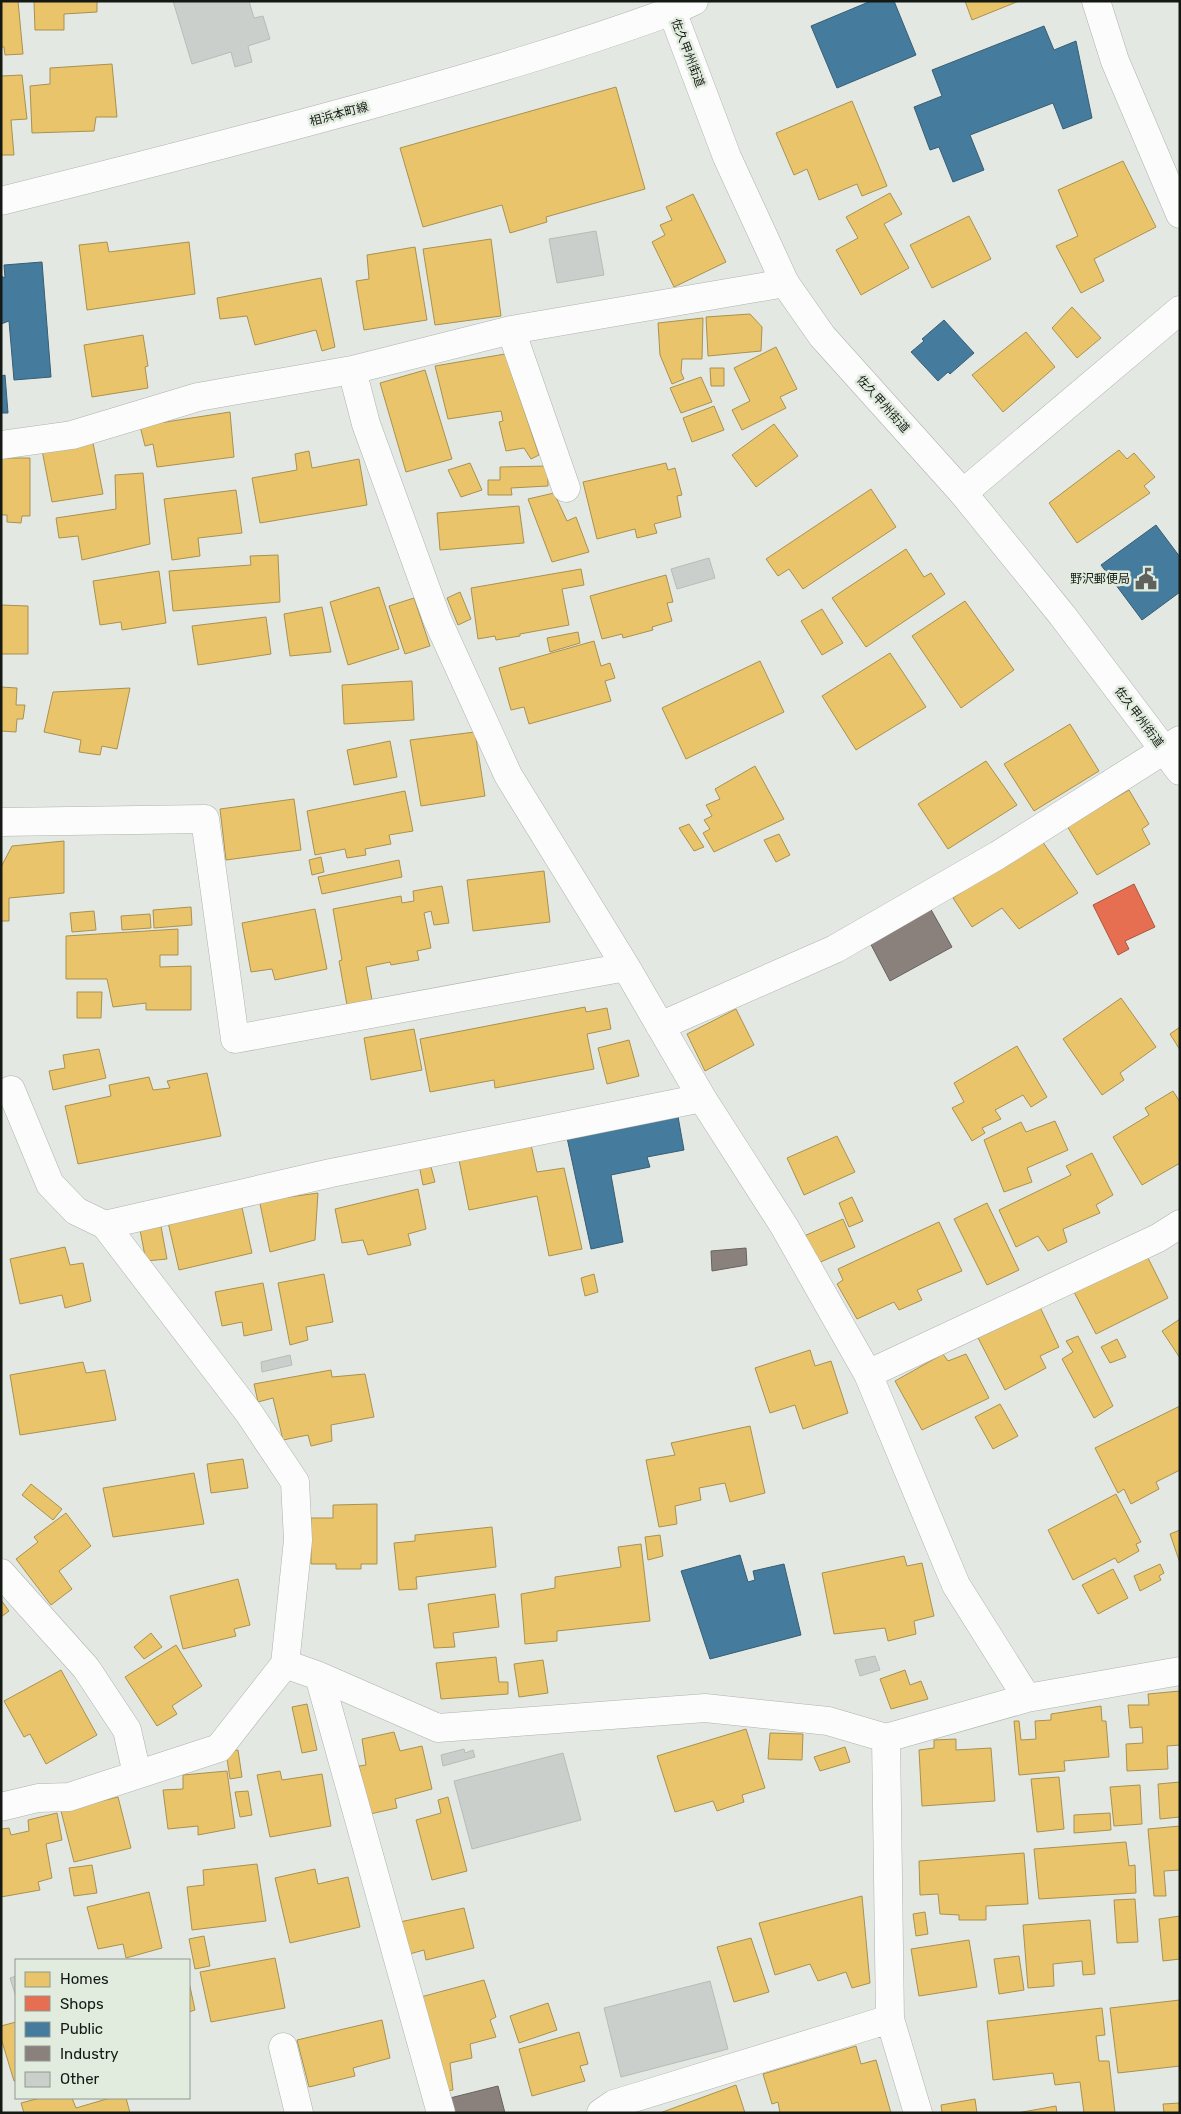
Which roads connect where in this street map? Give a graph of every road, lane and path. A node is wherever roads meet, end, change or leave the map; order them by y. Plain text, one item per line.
1 (1096, 1) edge
2 (679, 4) edge
3 (1, 201) edge
4 (1180, 214) edge
5 (785, 283) junction
6 (1180, 310) edge
7 (511, 330) junction
8 (352, 370) junction
9 (1, 446) edge
10 (566, 488) dead end
11 (962, 493) junction
12 (1175, 754) edge
13 (1, 822) edge
14 (626, 967) junction
15 (660, 1026) junction
16 (12, 1090) dead end
17 (702, 1098) junction
18 (1180, 1224) edge
19 (105, 1226) junction
20 (868, 1374) junction
21 (1, 1573) edge
22 (285, 1664) junction
23 (1180, 1671) edge
24 (319, 1676) junction
25 (1027, 1698) junction
26 (886, 1738) junction
27 (137, 1774) junction
28 (1, 1807) edge
29 (890, 2019) junction
30 (283, 2047) dead end
31 (299, 2113) edge
32 (441, 2113) edge
33 (601, 2113) edge
34 (918, 2113) edge

1 - 4 street
2 - 3 street, 相浜本町線
2 - 5 street, 佐久甲州街道
5 - 7 street
5 - 11 street, 佐久甲州街道
6 - 11 street
7 - 8 street
7 - 10 street
8 - 9 street
8 - 14 street
11 - 12 street, 佐久甲州街道
12 - 15 street
13 - 14 street
14 - 15 street
15 - 17 street
16 - 19 street
17 - 19 street
17 - 20 street
18 - 20 street
19 - 22 street
20 - 25 street
21 - 27 street
22 - 24 street
22 - 27 street
23 - 25 street
24 - 26 street
24 - 32 street
25 - 26 street
26 - 29 street
27 - 28 street
29 - 33 street
29 - 34 street
30 - 31 street

